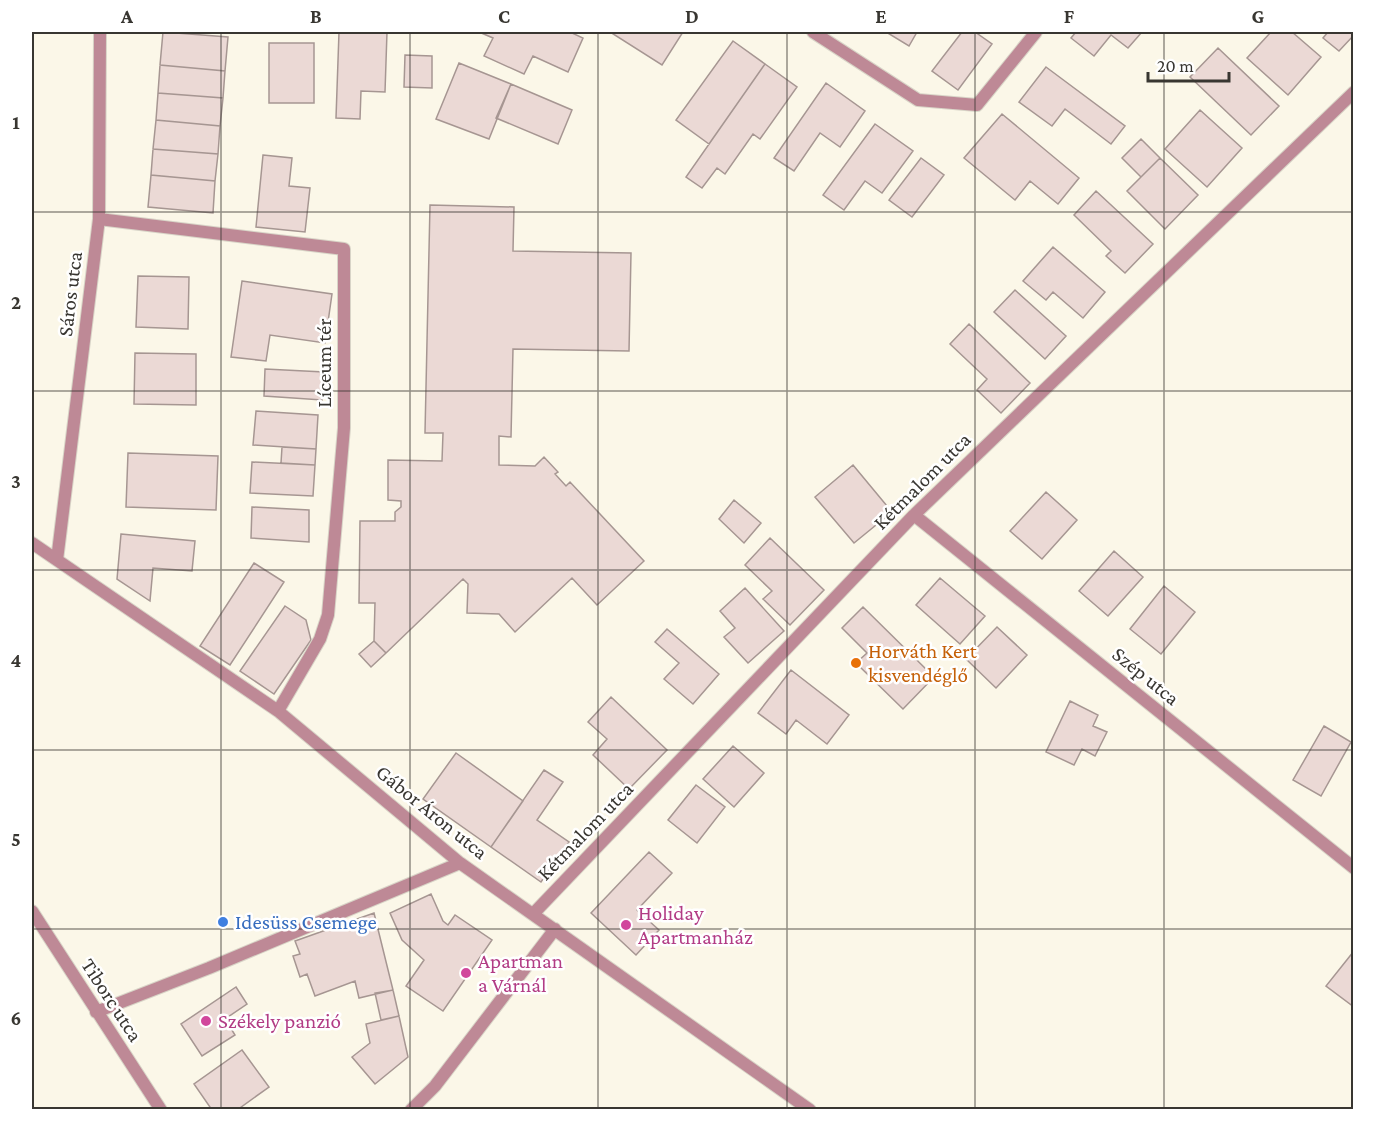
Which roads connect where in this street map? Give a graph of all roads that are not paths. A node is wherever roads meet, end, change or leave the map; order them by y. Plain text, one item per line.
1 (100, 32) edge
2 (813, 32) edge
3 (1036, 32) edge
4 (1353, 92) edge
5 (99, 219) junction
6 (914, 515) junction
7 (32, 543) edge
8 (57, 560) junction
9 (278, 711) junction
10 (460, 863) junction
11 (1353, 868) edge
12 (32, 911) edge
13 (534, 913) junction
14 (555, 929) junction
15 (96, 1012) junction
16 (161, 1110) edge
17 (411, 1110) edge
18 (810, 1110) edge

1 - 5 street, Sáros utca
2 - 3 street
4 - 6 street, Kétmalom utca
5 - 8 street, Sáros utca
5 - 9 street, Líceum tér
6 - 11 street, Szép utca
6 - 13 street, Kétmalom utca
7 - 8 street, Gábor Áron utca
8 - 9 street, Gábor Áron utca
9 - 10 street, Gábor Áron utca
10 - 13 street, Gábor Áron utca
10 - 15 street
12 - 15 street, Tiborc utca
13 - 14 street, Gábor Áron utca
14 - 17 street
14 - 18 street, Gábor Áron utca
15 - 16 street, Tiborc utca

